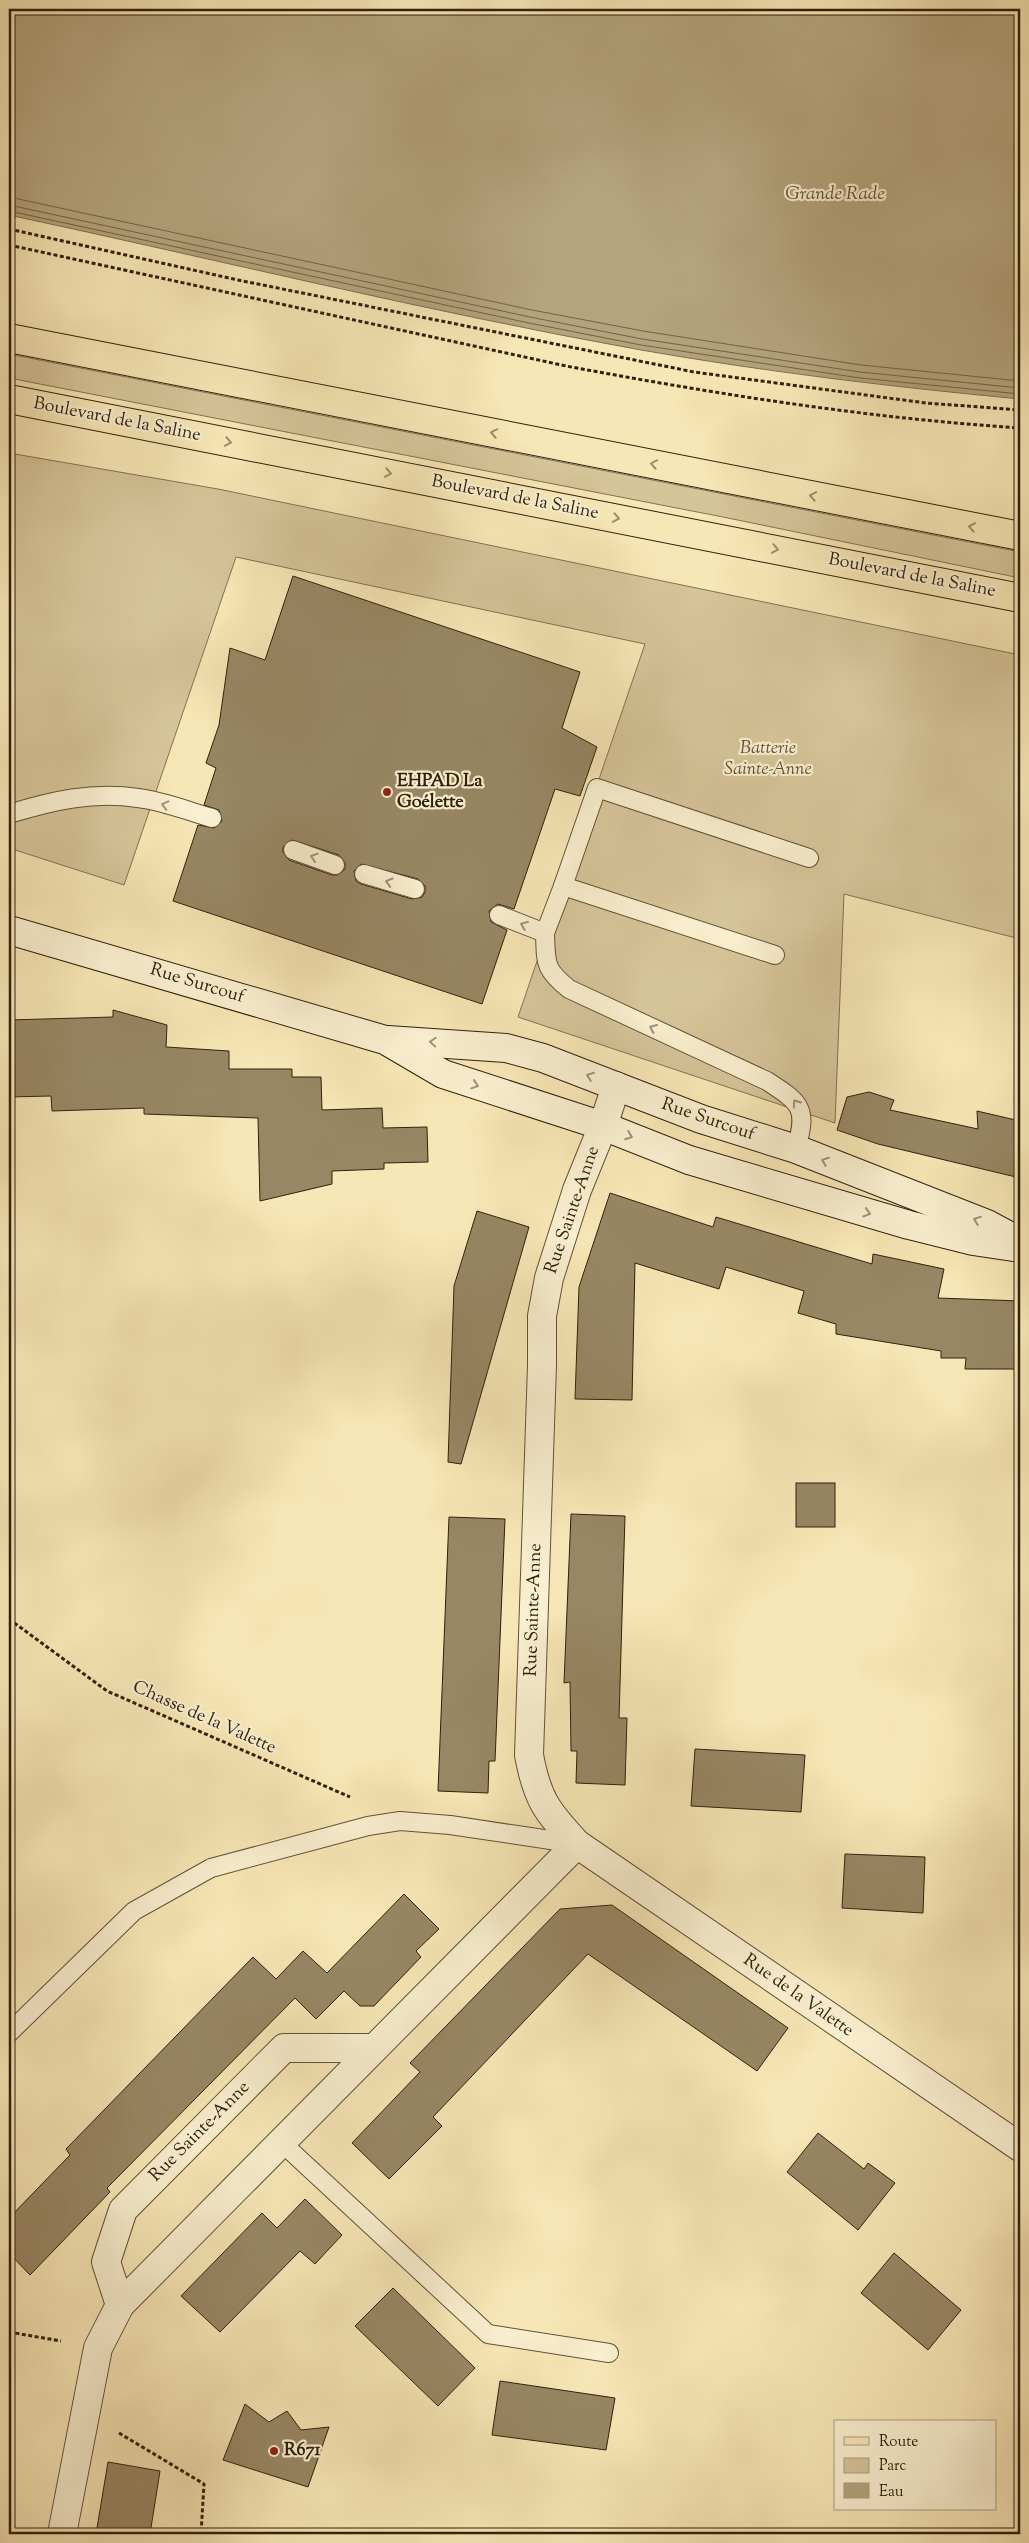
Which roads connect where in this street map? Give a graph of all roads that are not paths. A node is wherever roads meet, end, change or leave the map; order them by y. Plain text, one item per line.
1 (9, 338) edge
2 (9, 399) edge
3 (1020, 536) edge
4 (1020, 598) edge
5 (9, 814) edge
6 (212, 818) dead end
7 (293, 850) dead end
8 (809, 858) dead end
9 (335, 865) dead end
10 (364, 874) dead end
11 (562, 886) junction
12 (415, 890) dead end
13 (499, 915) dead end
14 (9, 930) edge
15 (544, 933) junction
16 (775, 955) dead end
17 (385, 1040) junction
18 (616, 1086) junction
19 (603, 1126) junction
20 (796, 1150) junction
21 (1020, 1242) edge
22 (1020, 1248) edge
23 (577, 1844) junction
24 (9, 2033) edge
25 (374, 2048) junction
26 (280, 2141) junction
27 (1020, 2147) edge
28 (120, 2304) junction
29 (609, 2353) dead end
30 (62, 2534) edge

3 -> 1 main road
2 -> 4 main road, Boulevard de la Saline
6 -> 5 lane
9 -> 7 lane
8 - 11 lane
12 -> 10 lane
11 - 15 lane
11 - 16 lane
15 -> 13 lane
14 - 17 street, Rue Surcouf
20 -> 15 lane
18 -> 17 street, Rue Surcouf
17 -> 19 street, Rue Surcouf
18 - 19 street, Rue Sainte-Anne
18 - 20 street, Rue Surcouf
19 -> 22 street, Rue Surcouf
19 - 23 street, Rue Sainte-Anne
21 -> 20 street, Rue Surcouf
23 - 24 lane
23 - 25 street
23 - 27 street, Rue de la Valette
25 - 26 street
25 - 28 street, Rue Sainte-Anne
26 - 28 street
26 - 29 lane
28 - 30 street

